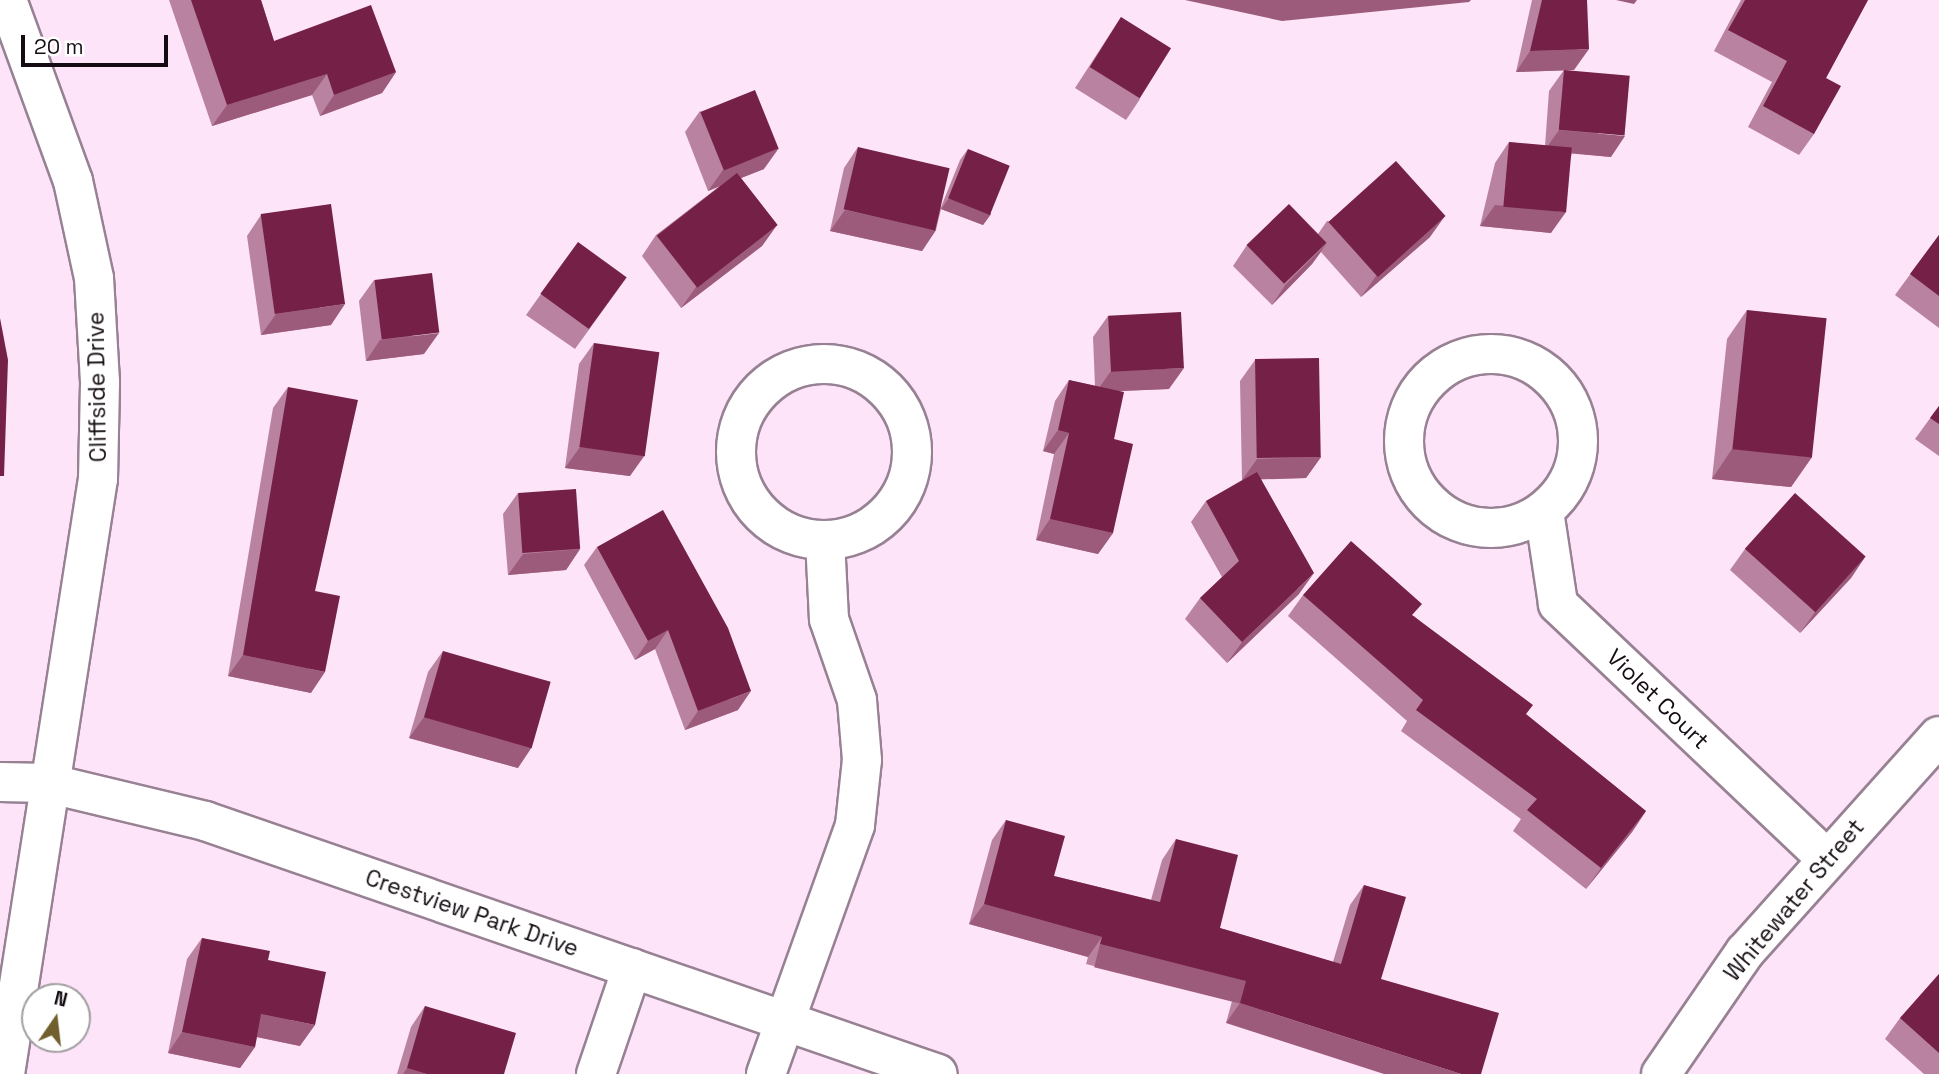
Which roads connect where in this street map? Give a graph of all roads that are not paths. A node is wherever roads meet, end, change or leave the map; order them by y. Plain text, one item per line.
1 (7, 0) edge
2 (1544, 510) junction
3 (825, 541) junction
4 (1939, 736) edge
5 (0, 782) edge
6 (47, 783) junction
7 (1826, 858) junction
8 (632, 968) junction
9 (783, 1019) junction
10 (5, 1074) edge
11 (596, 1074) edge
12 (766, 1074) edge
13 (938, 1074) edge
14 (1661, 1074) edge

1 - 6 street, Cliffside Drive
2 - 2 street
2 - 7 street, Violet Court
3 - 3 street
3 - 9 street
4 - 7 street, Whitewater Street
5 - 6 street, Crestview Park Drive
6 - 8 street, Crestview Park Drive
6 - 10 street, Cliffside Drive
7 - 14 street, Whitewater Street
8 - 9 street, Crestview Park Drive
8 - 11 street
9 - 12 street
9 - 13 street, Crestview Park Drive

